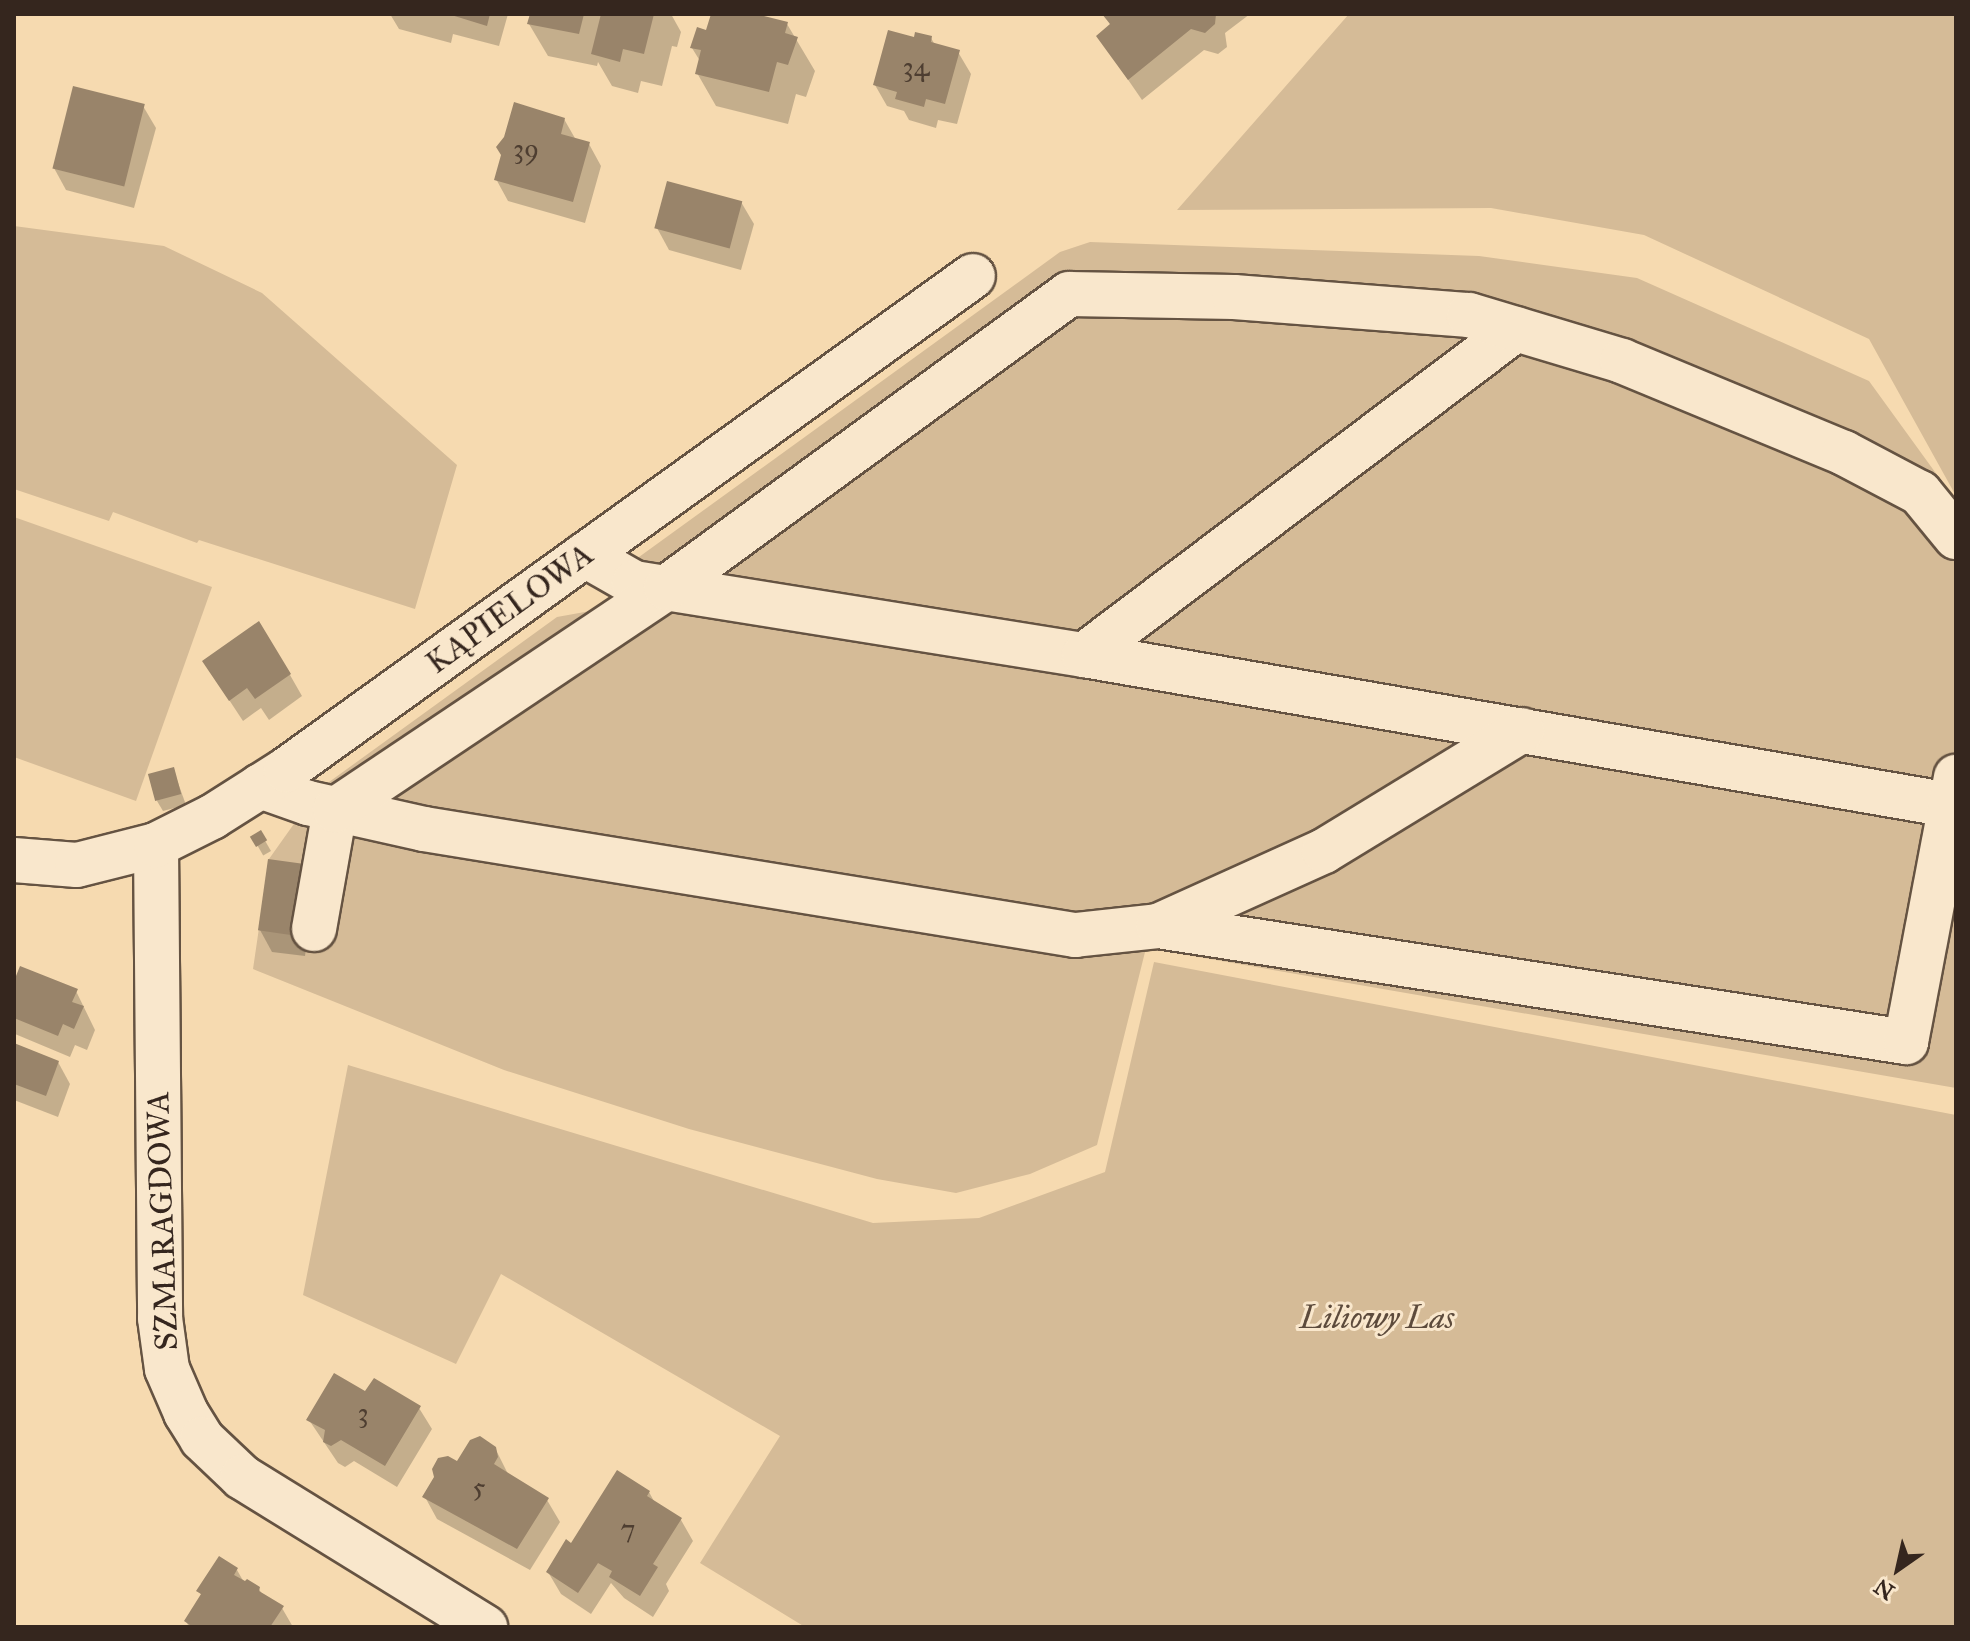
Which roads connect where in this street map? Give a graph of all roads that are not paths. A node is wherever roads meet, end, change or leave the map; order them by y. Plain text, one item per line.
1 (973, 276) dead end
2 (1516, 329) junction
3 (1956, 537) edge
4 (585, 555) junction
5 (666, 588) junction
6 (1084, 655) junction
7 (1522, 730) junction
8 (260, 786) junction
9 (1953, 791) edge
10 (335, 810) junction
11 (156, 845) junction
12 (14, 860) edge
13 (1158, 926) junction
14 (314, 929) dead end
15 (485, 1627) edge

1 - 4 street, KĄPIELOWA
2 - 3 street
2 - 5 street
2 - 6 street
4 - 5 street
4 - 8 street, KĄPIELOWA
5 - 6 street
5 - 10 street
6 - 7 street
7 - 9 street
7 - 13 street
8 - 10 street
8 - 11 street, KĄPIELOWA
9 - 13 street
10 - 13 street
10 - 14 street
11 - 12 street, KĄPIELOWA
11 - 15 street, SZMARAGDOWA

